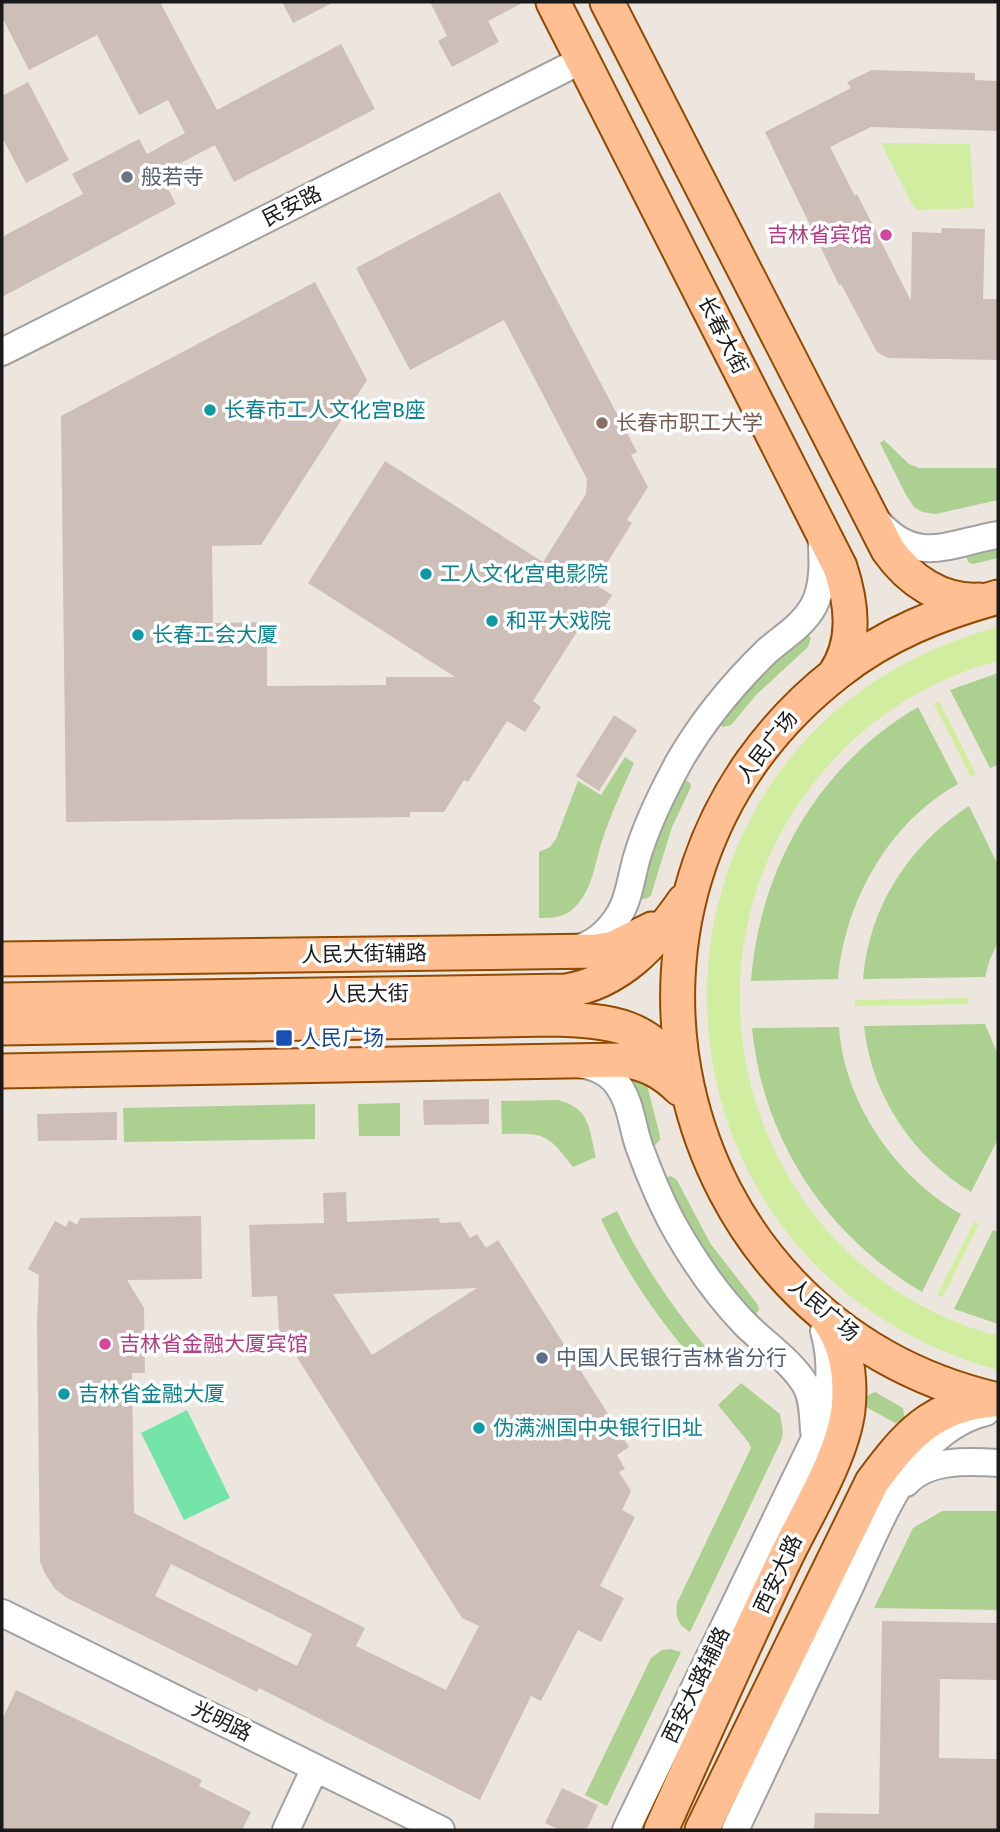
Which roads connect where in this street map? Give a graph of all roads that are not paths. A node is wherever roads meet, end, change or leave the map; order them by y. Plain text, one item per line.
1 (553, 2) edge
2 (607, 2) edge
3 (582, 60) junction
4 (2, 352) edge
5 (864, 506) junction
6 (820, 524) junction
7 (998, 535) edge
8 (993, 598) edge
9 (834, 675) junction
10 (693, 883) junction
11 (558, 951) junction
12 (2, 960) edge
13 (2, 1000) edge
14 (2, 1028) edge
15 (558, 1062) junction
16 (2, 1071) edge
17 (690, 1100) junction
18 (818, 1309) junction
19 (997, 1403) edge
20 (807, 1458) junction
21 (998, 1463) edge
22 (895, 1495) junction
23 (2, 1613) edge
24 (315, 1768) junction
25 (286, 1830) edge
26 (441, 1830) edge
27 (626, 1830) edge
28 (661, 1830) edge
29 (702, 1830) edge
30 (735, 1830) edge

1 - 3 main road, 长春大街
2 - 5 main road
3 - 4 street, 民安路
3 - 6 main road, 长春大街
5 - 7 street
5 - 8 main road
6 - 9 main road, 长春大街
6 - 11 street
8 - 9 main road, 人民广场
9 - 10 main road, 人民广场
10 - 11 main road, 人民大街辅路
10 - 13 main road, 人民大街
10 - 17 main road, 人民广场
11 - 12 main road, 人民大街辅路
14 - 17 main road, 人民大街
15 - 16 main road
15 - 17 main road
15 - 20 street
17 - 18 main road, 人民广场
18 - 19 main road, 人民广场
18 - 20 street, 西安大路辅路
18 - 28 main road, 西安大路
19 - 22 street
19 - 29 main road, 西安大路
20 - 27 street, 西安大路辅路
21 - 22 street
22 - 30 street
23 - 24 street, 光明路
24 - 25 street
24 - 26 street, 光明路

